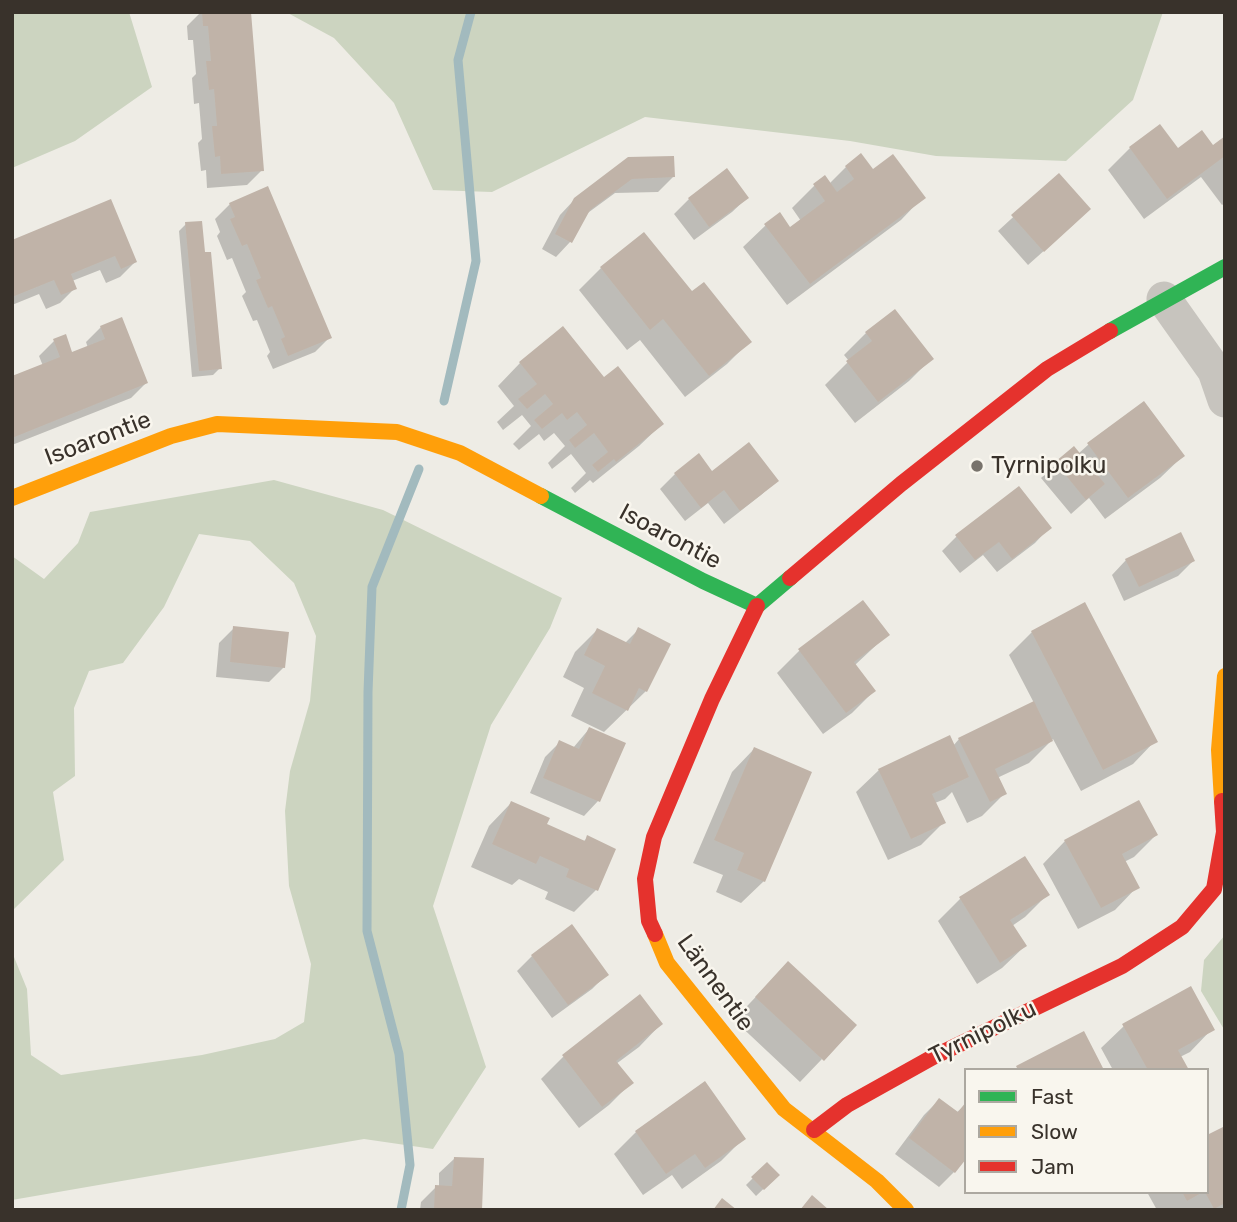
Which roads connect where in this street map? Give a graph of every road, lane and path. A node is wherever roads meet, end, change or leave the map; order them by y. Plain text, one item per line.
1 (1225, 267) edge
2 (1164, 299) junction
3 (1225, 400) edge
4 (12, 498) edge
5 (757, 606) junction
6 (1225, 676) edge
7 (814, 1130) junction
8 (906, 1210) edge

1 - 2 street
2 - 3 street
2 - 5 street
4 - 5 street, Isoarontie
5 - 7 street, Lännentie
6 - 7 street, Tyrnipolku
7 - 8 street, Lännentie

